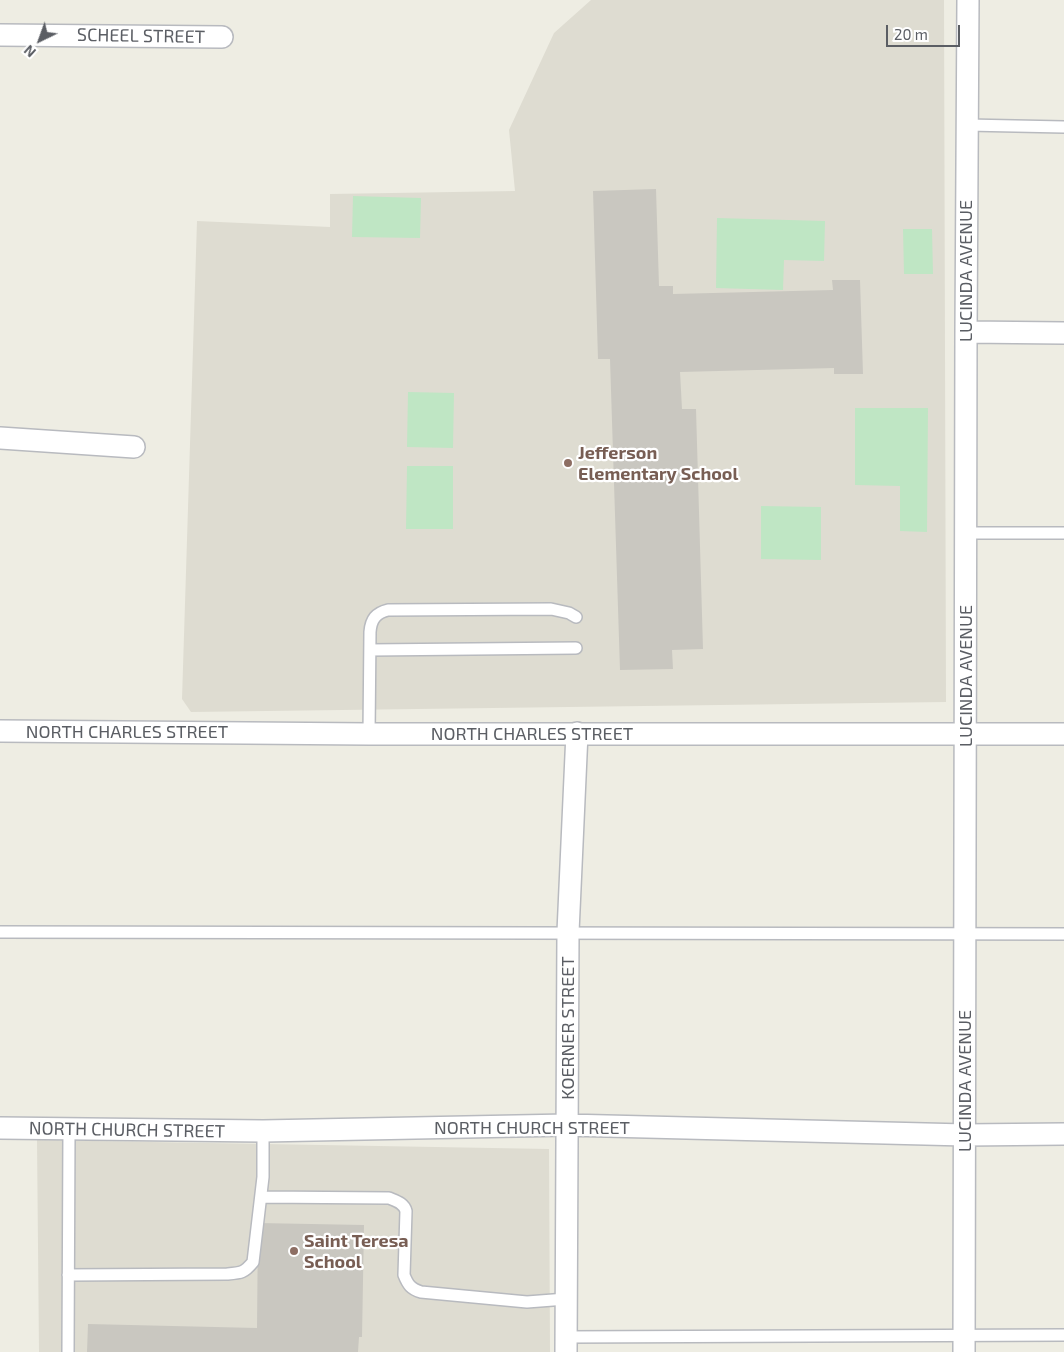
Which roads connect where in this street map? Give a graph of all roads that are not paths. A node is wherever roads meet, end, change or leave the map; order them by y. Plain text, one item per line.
1 (968, 0) edge
2 (0, 35) edge
3 (222, 37) dead end
4 (967, 125) junction
5 (1064, 127) edge
6 (966, 332) junction
7 (1064, 333) edge
8 (0, 438) edge
9 (134, 447) dead end
10 (966, 533) junction
11 (1064, 533) edge
12 (576, 617) dead end
13 (576, 648) dead end
14 (370, 650) junction
15 (0, 731) edge
16 (577, 733) junction
17 (369, 734) junction
18 (1064, 734) edge
19 (966, 735) junction
20 (0, 932) edge
21 (568, 932) junction
22 (965, 934) junction
23 (1064, 934) edge
24 (567, 1126) junction
25 (0, 1128) edge
26 (69, 1130) junction
27 (263, 1131) junction
28 (965, 1134) junction
29 (1064, 1134) edge
30 (260, 1197) junction
31 (68, 1275) junction
32 (566, 1299) junction
33 (1064, 1335) edge
34 (964, 1343) edge
35 (566, 1344) edge
36 (68, 1352) edge

1 - 4 street, LUCINDA AVENUE
2 - 3 street, SCHEEL STREET
4 - 5 lane
4 - 6 street, LUCINDA AVENUE
6 - 7 street
6 - 10 street, LUCINDA AVENUE
8 - 9 street
10 - 11 lane
10 - 19 street, LUCINDA AVENUE
12 - 14 lane
13 - 14 lane
14 - 17 lane
15 - 17 street, NORTH CHARLES STREET
16 - 17 street, NORTH CHARLES STREET
16 - 19 street, NORTH CHARLES STREET
16 - 21 street, KOERNER STREET
18 - 19 street, NORTH CHARLES STREET
19 - 22 street, LUCINDA AVENUE
20 - 21 lane
21 - 22 lane
21 - 24 street, KOERNER STREET
22 - 23 lane
22 - 28 street, LUCINDA AVENUE
24 - 27 street, NORTH CHURCH STREET
24 - 28 street, NORTH CHURCH STREET
24 - 32 street, KOERNER STREET
25 - 26 street, NORTH CHURCH STREET
26 - 27 street, NORTH CHURCH STREET
26 - 31 lane
27 - 30 lane
28 - 29 street, NORTH CHURCH STREET
28 - 34 street, LUCINDA AVENUE
30 - 31 lane
30 - 32 lane
31 - 36 lane
32 - 35 street, KOERNER STREET
33 - 34 lane
34 - 35 lane

